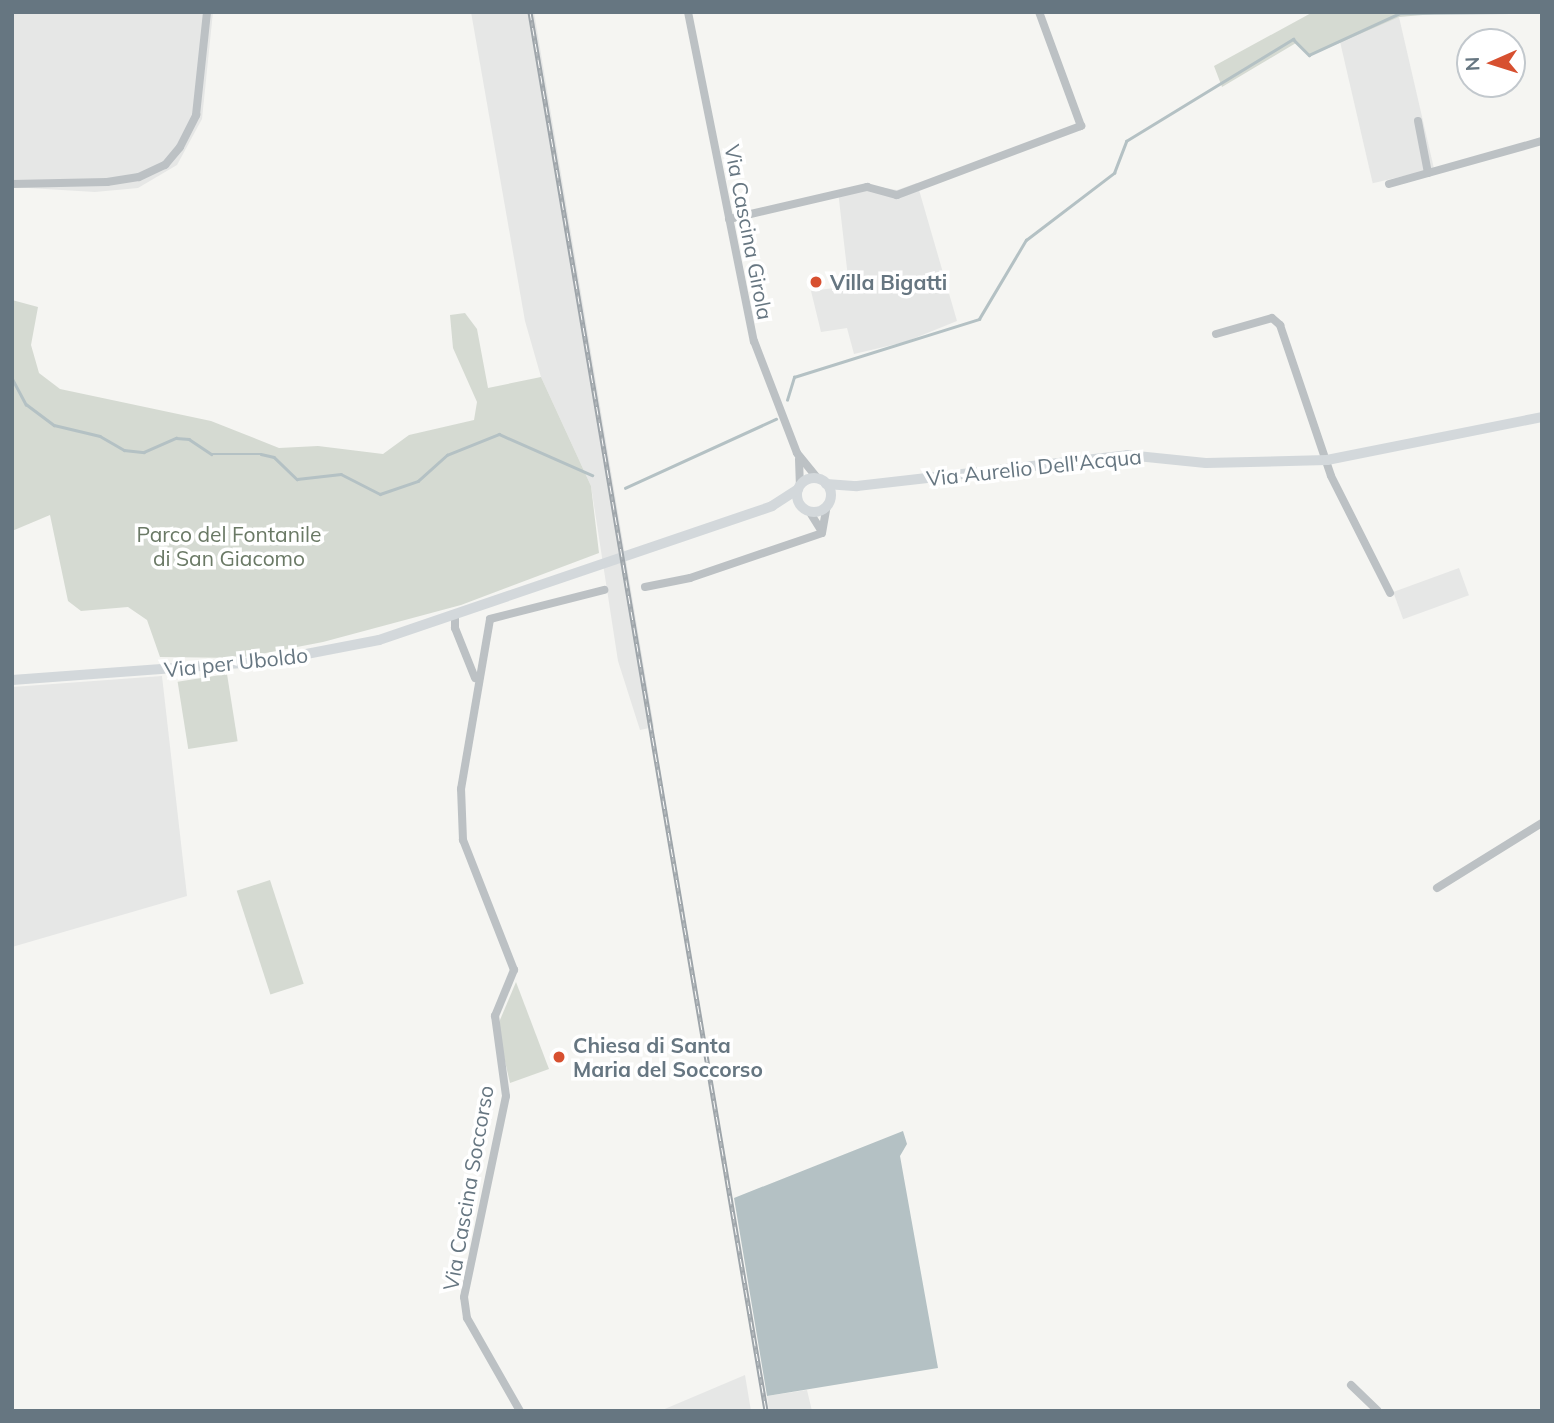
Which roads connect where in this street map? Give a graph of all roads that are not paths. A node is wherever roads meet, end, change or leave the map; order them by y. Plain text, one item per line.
1 (207, 12) edge
2 (688, 12) edge
3 (1039, 12) edge
4 (1418, 121) dead end
5 (1542, 141) edge
6 (1428, 173) junction
7 (12, 184) edge
8 (1389, 184) dead end
9 (729, 219) junction
10 (1216, 334) dead end
11 (1542, 417) edge
12 (797, 453) junction
13 (1327, 460) junction
14 (822, 481) junction
15 (857, 486) junction
16 (799, 487) junction
17 (828, 502) junction
18 (772, 506) junction
19 (807, 510) junction
20 (822, 533) junction
21 (645, 587) dead end
22 (604, 590) dead end
23 (1390, 593) dead end
24 (455, 615) junction
25 (12, 680) edge
26 (477, 681) junction
27 (1542, 823) edge
28 (1437, 888) dead end
29 (1351, 1385) dead end
30 (520, 1411) edge
31 (1378, 1411) edge

1 - 7 street
2 - 9 street, Via Cascina Girola
3 - 9 street
4 - 6 street
5 - 6 street
6 - 8 street
9 - 12 street, Via Cascina Girola
10 - 13 street
11 - 13 street, Via Aurelio Dell'Acqua
12 - 14 street, Via Cascina Girola
12 - 16 street, Via Cascina Girola
13 - 15 street, Via Aurelio Dell'Acqua
13 - 23 street
14 - 15 street, Via Aurelio Dell'Acqua
14 - 16 street
14 - 17 street
15 - 17 street, Via Aurelio Dell'Acqua
16 - 18 street
16 - 19 street
17 - 19 street, Via Aurelio Dell'Acqua
17 - 20 street
18 - 19 street
18 - 24 street
19 - 20 street
20 - 21 street
22 - 26 street, Via Cascina Soccorso
24 - 25 street, Via per Uboldo
24 - 26 street, Via Cascina Soccorso
26 - 30 street, Via Cascina Soccorso
27 - 28 street
29 - 31 street

